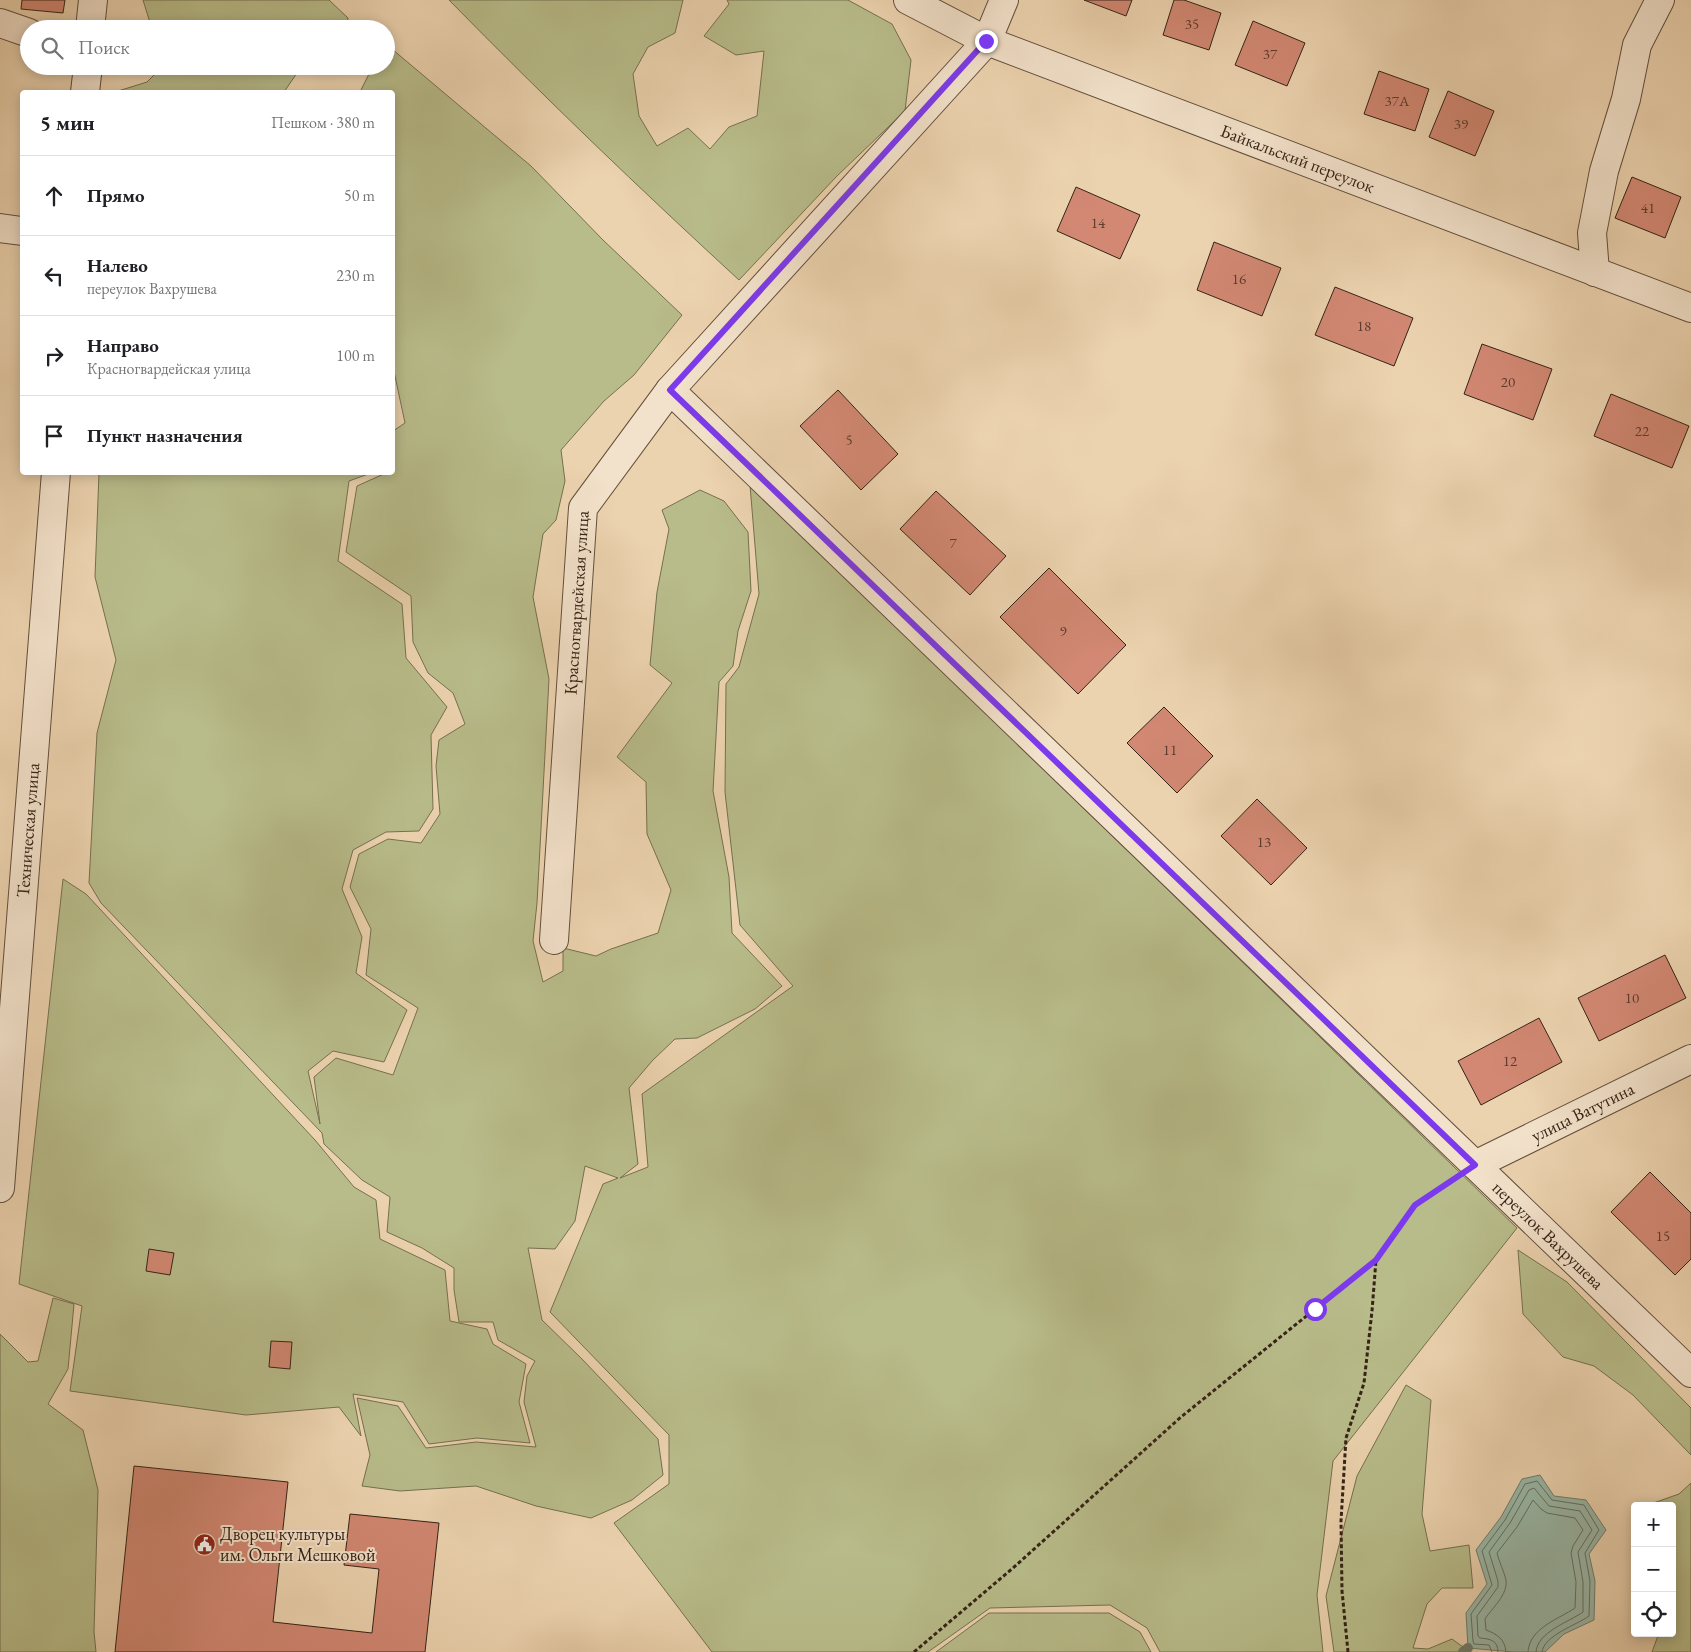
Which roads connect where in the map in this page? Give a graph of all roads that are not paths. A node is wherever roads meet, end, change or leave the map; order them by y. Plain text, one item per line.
1 (93, 0) edge
2 (908, 0) edge
3 (1004, 0) edge
4 (1660, 0) edge
5 (91, 20) edge
6 (0, 23) edge
7 (20, 30) edge
8 (986, 41) junction
9 (87, 75) edge
10 (86, 90) edge
11 (0, 228) edge
12 (20, 231) edge
13 (1595, 272) junction
14 (1691, 308) edge
15 (670, 390) junction
16 (56, 475) edge
17 (554, 940) dead end
18 (1691, 1058) edge
19 (1475, 1165) junction
20 (0, 1188) edge
21 (1691, 1373) edge

1 - 5 street
2 - 8 street, Байкальский переулок
3 - 8 street, Красногвардейская улица
4 - 13 street
6 - 7 street
8 - 13 street, Байкальский переулок
8 - 15 street, Красногвардейская улица
9 - 10 street
11 - 12 street
13 - 14 street, Байкальский переулок
15 - 17 street, Красногвардейская улица
15 - 19 street, переулок Вахрушева
16 - 20 street, Техническая улица
18 - 19 street, улица Ватутина
19 - 21 street, переулок Вахрушева

